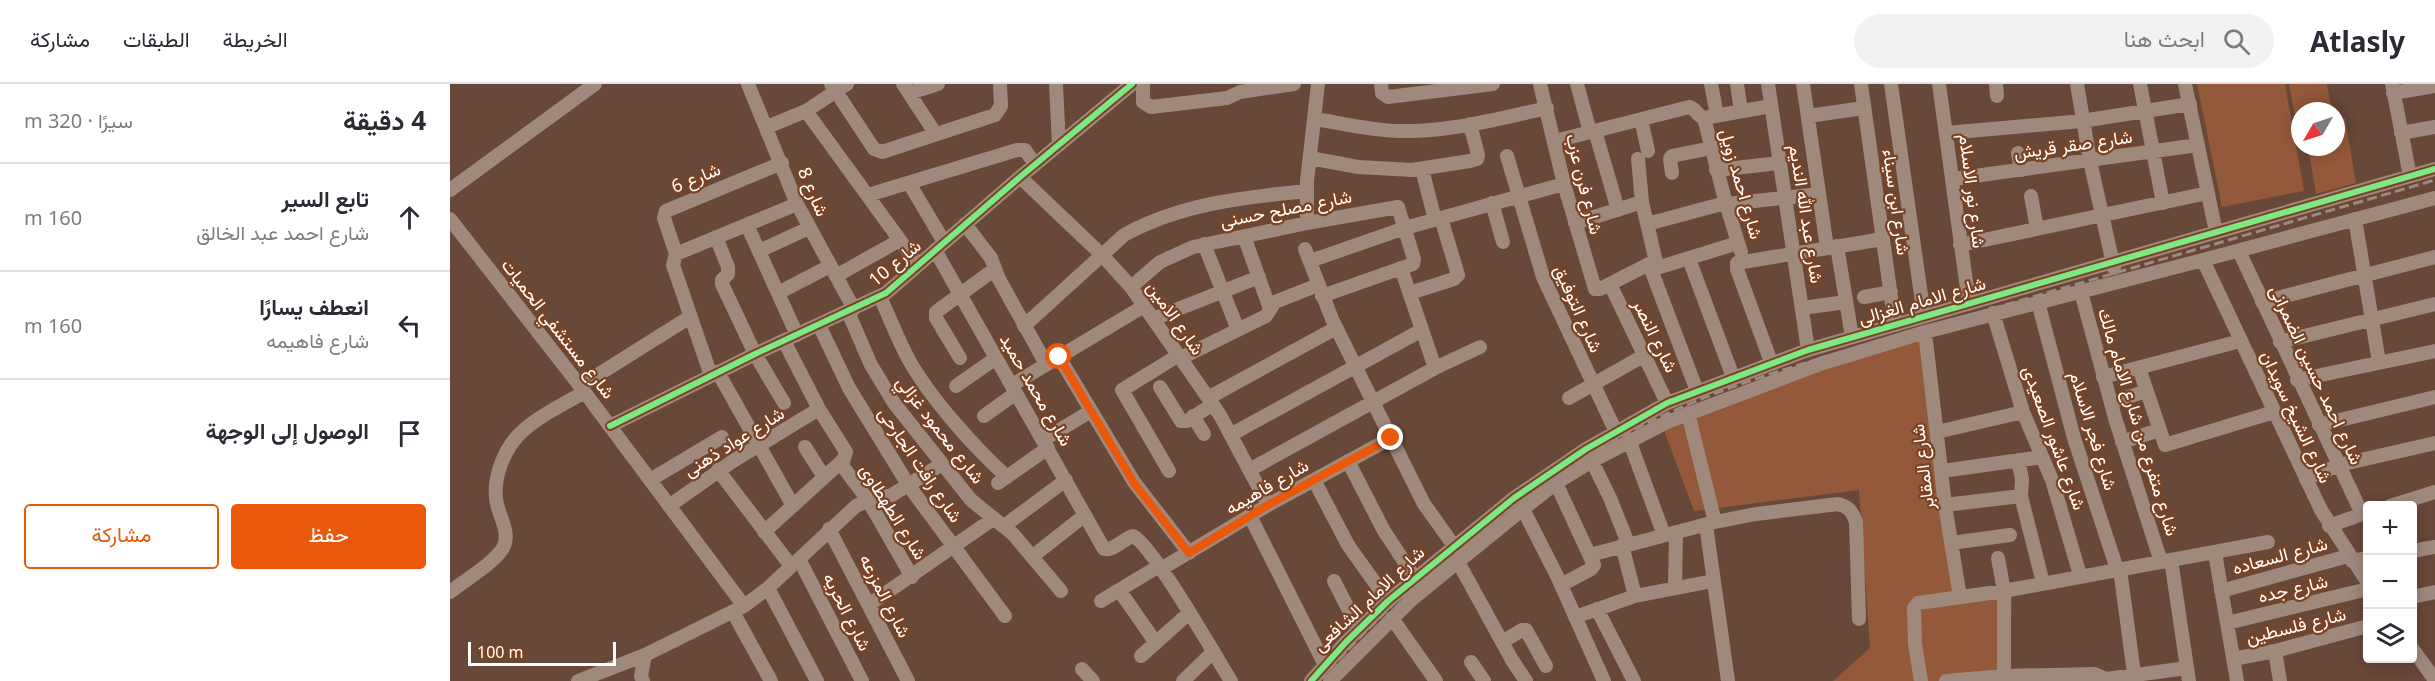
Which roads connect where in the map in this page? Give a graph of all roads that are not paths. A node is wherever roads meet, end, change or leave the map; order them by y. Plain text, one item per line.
1 (595, 84) edge
2 (750, 84) edge
3 (938, 84) edge
4 (1000, 84) edge
5 (1056, 84) edge
6 (1132, 84) edge
7 (1143, 84) edge
8 (1294, 84) edge
9 (1318, 84) edge
10 (1493, 84) edge
11 (1540, 84) edge
12 (1577, 84) edge
13 (1711, 84) edge
14 (1737, 84) edge
15 (1768, 84) edge
16 (1803, 84) edge
17 (1861, 84) edge
18 (1890, 84) edge
19 (1939, 84) edge
20 (2077, 84) edge
21 (2140, 84) edge
22 (2185, 84) edge
23 (1476, 85) edge
24 (2435, 86) edge
25 (838, 87) edge
26 (906, 88) edge
27 (1237, 89) edge
28 (2392, 89) edge
29 (1382, 90) edge
30 (2190, 104) junction
31 (1771, 106) junction
32 (1547, 108) junction
33 (1864, 108) junction
34 (806, 111) junction
35 (1741, 111) junction
36 (2144, 111) junction
37 (1710, 116) junction
38 (1808, 116) junction
39 (1315, 119) junction
40 (1641, 120) junction
41 (2082, 120) junction
42 (1470, 124) junction
43 (767, 127) junction
44 (2435, 127) edge
45 (1592, 132) junction
46 (1946, 133) junction
47 (934, 134) junction
48 (2401, 134) junction
49 (1555, 141) junction
50 (1059, 145) junction
51 (2198, 145) junction
52 (1711, 148) junction
53 (2153, 152) junction
54 (2018, 153) dead end
55 (1507, 156) dead end
56 (1310, 158) junction
57 (2090, 161) junction
58 (782, 163) junction
59 (1780, 163) junction
60 (1035, 164) junction
61 (1422, 169) junction
62 (2435, 169) edge
63 (1716, 170) junction
64 (2021, 170) junction
65 (1672, 173) dead end
66 (2410, 176) junction
67 (1020, 177) junction
68 (1953, 179) junction
69 (909, 183) junction
70 (1564, 184) junction
71 (450, 190) edge
72 (1307, 191) junction
73 (2208, 193) junction
74 (1819, 194) junction
75 (868, 195) junction
76 (1518, 196) junction
77 (2031, 196) dead end
78 (1785, 198) junction
79 (2435, 198) edge
80 (1642, 202) junction
81 (2163, 202) junction
82 (1492, 203) junction
83 (797, 204) junction
84 (1726, 204) junction
85 (1618, 210) junction
86 (2101, 216) junction
87 (450, 219) edge
88 (1438, 219) junction
89 (2355, 219) junction
90 (1307, 223) junction
91 (1575, 223) junction
92 (965, 224) junction
93 (1647, 224) junction
94 (747, 225) junction
95 (809, 228) junction
96 (1405, 228) junction
97 (2037, 229) junction
98 (2216, 231) junction
99 (1245, 236) junction
100 (716, 237) junction
101 (1883, 239) junction
102 (900, 240) junction
103 (1503, 242) dead end
104 (1738, 243) junction
105 (1204, 244) junction
106 (1960, 245) junction
107 (939, 246) junction
108 (1832, 247) junction
109 (759, 251) junction
110 (2239, 251) junction
111 (676, 254) junction
112 (1794, 254) junction
113 (1103, 256) junction
114 (2435, 256) edge
115 (1689, 259) junction
116 (2203, 260) junction
117 (2112, 261) junction
118 (1741, 262) junction
119 (918, 265) junction
120 (1653, 265) junction
121 (1406, 267) junction
122 (995, 269) junction
123 (833, 272) junction
124 (2365, 276) junction
125 (1259, 277) junction
126 (2117, 282) junction
127 (1131, 287) junction
128 (1604, 287) junction
129 (1320, 291) junction
130 (1221, 292) junction
131 (1891, 292) junction
132 (2081, 292) junction
133 (778, 293) junction
134 (1410, 293) junction
135 (960, 294) junction
136 (880, 297) junction
137 (1864, 297) dead end
138 (1846, 302) junction
139 (2038, 302) junction
140 (2262, 302) junction
141 (1969, 303) junction
142 (2435, 304) edge
143 (1144, 306) junction
144 (1802, 308) junction
145 (1270, 309) junction
146 (851, 310) junction
147 (1993, 313) junction
148 (1924, 316) junction
149 (690, 317) junction
150 (2371, 318) junction
151 (1153, 319) junction
152 (819, 325) junction
153 (1895, 325) junction
154 (1024, 326) junction
155 (1336, 328) junction
156 (1238, 330) junction
157 (1422, 330) junction
158 (1925, 332) junction
159 (797, 335) junction
160 (1852, 337) junction
161 (784, 341) junction
162 (2240, 341) junction
163 (2280, 342) junction
164 (1480, 346) dead end
165 (1808, 350) junction
166 (2435, 351) edge
167 (755, 354) junction
168 (1645, 356) junction
169 (960, 357) dead end
170 (1059, 357) junction
171 (1180, 357) junction
172 (996, 358) junction
173 (1771, 362) junction
174 (2379, 363) junction
175 (1046, 364) junction
176 (1356, 366) junction
177 (1435, 368) junction
178 (2139, 368) junction
179 (718, 373) junction
180 (1733, 376) junction
181 (2103, 377) junction
182 (2298, 380) junction
183 (1593, 385) junction
184 (956, 386) dead end
185 (1160, 387) dead end
186 (582, 389) junction
187 (1014, 389) junction
188 (1697, 391) junction
189 (2146, 391) junction
190 (2435, 397) edge
191 (1569, 398) dead end
192 (1210, 401) junction
193 (1372, 402) junction
194 (784, 403) dead end
195 (1667, 403) junction
196 (2110, 403) junction
197 (819, 409) junction
198 (1091, 411) junction
199 (2023, 412) junction
200 (2274, 412) junction
201 (1688, 413) junction
202 (984, 416) dead end
203 (1193, 416) junction
204 (2319, 425) junction
205 (610, 426) junction
206 (2159, 430) junction
207 (1616, 432) junction
208 (1937, 432) junction
209 (1204, 434) dead end
210 (1232, 434) junction
211 (722, 437) dead end
212 (1391, 438) junction
213 (1629, 440) junction
214 (2122, 442) junction
215 (2435, 443) edge
216 (1045, 444) junction
217 (759, 446) junction
218 (805, 447) dead end
219 (2042, 457) junction
220 (2018, 460) junction
221 (842, 461) junction
222 (1348, 461) junction
223 (1592, 461) junction
224 (942, 464) junction
225 (2339, 465) junction
226 (718, 470) junction
227 (1251, 470) junction
228 (1168, 471) dead end
229 (1942, 471) junction
230 (824, 477) junction
231 (2306, 479) junction
232 (650, 480) junction
233 (1066, 480) junction
234 (1314, 480) junction
235 (1556, 483) junction
236 (909, 486) junction
237 (2435, 492) edge
238 (2021, 496) junction
239 (868, 500) junction
240 (2406, 501) edge
241 (1268, 505) junction
242 (1946, 505) junction
243 (669, 506) junction
244 (793, 506) junction
245 (1523, 509) junction
246 (2363, 509) edge
247 (2363, 514) edge
248 (1085, 515) junction
249 (1250, 516) junction
250 (999, 522) junction
251 (1710, 523) junction
252 (2329, 526) junction
253 (829, 528) junction
254 (764, 532) junction
255 (1670, 533) junction
256 (2010, 535) dead end
257 (2268, 542) dead end
258 (1951, 543) junction
259 (1625, 544) junction
260 (1454, 546) junction
261 (2435, 547) edge
262 (954, 548) junction
263 (2417, 550) edge
264 (1189, 553) junction
265 (2215, 553) junction
266 (1590, 555) junction
267 (1033, 556) junction
268 (1998, 558) dead end
269 (2350, 558) junction
270 (2363, 558) edge
271 (1457, 560) junction
272 (2166, 561) junction
273 (795, 562) junction
274 (1160, 567) junction
275 (2119, 569) junction
276 (2080, 575) junction
277 (912, 577) junction
278 (2363, 577) edge
279 (1415, 578) junction
280 (1334, 581) dead end
281 (1713, 581) junction
282 (2043, 583) junction
283 (1561, 585) junction
284 (768, 588) junction
285 (1675, 588) junction
286 (1119, 590) junction
287 (2363, 590) edge
288 (1060, 591) dead end
289 (2004, 591) junction
290 (2221, 591) junction
291 (450, 592) edge
292 (2435, 592) edge
293 (1635, 596) junction
294 (2417, 596) edge
295 (1960, 597) junction
296 (1101, 601) dead end
297 (1388, 601) junction
298 (870, 604) junction
299 (738, 609) junction
300 (1597, 609) junction
301 (1189, 613) junction
302 (1005, 616) dead end
303 (1575, 617) junction
304 (1392, 618) junction
305 (1859, 619) dead end
306 (2227, 623) junction
307 (2363, 627) edge
308 (1359, 630) junction
309 (1502, 642) junction
310 (1156, 643) junction
311 (2275, 651) junction
312 (1213, 652) junction
313 (645, 655) junction
314 (2417, 655) edge
315 (1141, 656) dead end
316 (2233, 659) junction
317 (1471, 662) dead end
318 (1325, 665) junction
319 (1546, 666) dead end
320 (1082, 669) dead end
321 (2188, 675) edge
322 (597, 678) edge
323 (2099, 678) edge
324 (2135, 678) edge
325 (1520, 679) edge
326 (2004, 679) edge
327 (2435, 680) edge
328 (578, 681) edge
329 (643, 681) edge
330 (771, 681) edge
331 (817, 681) edge
332 (862, 681) edge
333 (908, 681) edge
334 (1093, 681) edge
335 (1183, 681) edge
336 (1231, 681) edge
337 (1311, 681) edge
338 (1330, 681) edge
339 (1436, 681) edge
340 (1484, 681) edge
341 (1604, 681) edge
342 (1634, 681) edge
343 (1728, 681) edge
344 (1921, 681) edge
345 (1946, 681) edge
346 (2237, 681) edge
347 (2280, 681) edge

1 - 71 street
2 - 43 street, شارع 8
3 - 26 street
4 - 47 street
5 - 50 street
6 - 50 street, شارع 10
7 - 27 street
8 - 27 street
9 - 39 street
10 - 23 street
11 - 32 street, شارع فرن عزب
12 - 45 street
13 - 37 street, شارع احمد زويل
14 - 35 street
15 - 31 street, شارع عبد الله النديم
16 - 38 street
17 - 33 street, شارع ابن سيناء
18 - 148 street
19 - 46 street, شارع نور الاسلام
20 - 41 street
21 - 36 street
22 - 30 street
23 - 29 street
24 - 28 street
25 - 34 street
25 - 47 street
26 - 47 street
28 - 48 street
30 - 36 street
30 - 51 street
31 - 35 street
31 - 59 street, شارع عبد الله النديم
32 - 42 street
32 - 49 street, شارع فرن عزب
33 - 38 street
33 - 101 street, شارع ابن سيناء
34 - 43 street
34 - 75 street
35 - 37 street
36 - 41 street
36 - 53 street
37 - 40 street
37 - 52 street, شارع احمد زويل
38 - 74 street
39 - 42 street
39 - 56 street
40 - 45 street
40 - 80 street
41 - 46 street
41 - 57 street
42 - 61 street
43 - 58 street, شارع 8
44 - 48 street
45 - 49 street
45 - 85 street
46 - 68 street, شارع نور الاسلام
48 - 66 street
49 - 70 street, شارع فرن عزب
50 - 60 street, شارع 10
51 - 53 street, شارع صقر قريش
51 - 73 street
52 - 63 street, شارع احمد زويل
52 - 65 street
53 - 57 street, شارع صقر قريش
53 - 81 street
54 - 64 street
55 - 76 street, شارع التوفيق
56 - 61 street
56 - 72 street
57 - 64 street, شارع صقر قريش
57 - 86 street
58 - 83 street, شارع 8
58 - 111 street, شارع 6
59 - 63 street
59 - 78 street, شارع عبد الله النديم
60 - 67 street, شارع 10
60 - 69 street
61 - 88 street
62 - 66 street, شارع الامام الغزالى
63 - 84 street, شارع احمد زويل
64 - 68 street, شارع صقر قريش
66 - 98 street, شارع الامام الغزالى
67 - 92 street, شارع 10
67 - 113 street, شارع الامين
68 - 106 street, شارع نور الاسلام
69 - 75 street
69 - 107 street, شارع محمد حميد
70 - 76 street
70 - 91 street, شارع فرن عزب
72 - 90 street
72 - 113 street
73 - 81 street
73 - 98 street
74 - 78 street
74 - 108 street
75 - 102 street
76 - 82 street
76 - 183 street, شارع التوفيق
77 - 97 street
78 - 84 street
78 - 112 street, شارع عبد الله النديم
79 - 89 street
80 - 85 street
80 - 93 street
81 - 86 street
82 - 88 street
82 - 103 street
83 - 94 street
83 - 95 street, شارع 8
84 - 93 street
84 - 104 street, شارع احمد زويل
85 - 91 street
86 - 97 street
86 - 117 street
87 - 186 street, شارع مستشفي الحميات
88 - 96 street
88 - 134 street
89 - 110 street
89 - 124 street
90 - 96 street, شارع مصلح حسنى
90 - 99 street, شارع مصلح حسنى
91 - 128 street, شارع فرن عزب
92 - 107 street, شارع 10
92 - 122 street
93 - 120 street
94 - 100 street
94 - 109 street
95 - 109 street
95 - 123 street, شارع 8
96 - 121 street, شارع مصلح حسنى
96 - 129 street
97 - 106 street
98 - 117 street, شارع الامام الغزالى
99 - 105 street, شارع مصلح حسنى
99 - 125 street
100 - 111 street
100 - 167 street
101 - 108 street
101 - 131 street, شارع ابن سيناء
102 - 119 street
102 - 123 street
104 - 115 street
104 - 118 street, شارع احمد زويل
105 - 127 street, شارع مصلح حسنى
105 - 130 street
106 - 141 street, شارع نور الاسلام
107 - 119 street, شارع 10
107 - 135 street, شارع محمد حميد
108 - 112 street
108 - 138 street
109 - 133 street
110 - 116 street
110 - 140 street, شارع احمد حسين الضمرانى
111 - 149 street
112 - 118 street
112 - 144 street, شارع عبد الله النديم
113 - 127 street, شارع الامين
113 - 154 street
114 - 124 street
115 - 120 street
115 - 180 street
116 - 126 street
116 - 162 street, شارع الشيخ سويدان
117 - 126 street
117 - 141 street, شارع الامام الغزالى
118 - 173 street, شارع احمد زويل
119 - 136 street, شارع 10
120 - 128 street
120 - 188 street
121 - 129 street
121 - 134 street, شارع مصلح حسنى
122 - 135 street
122 - 154 street
123 - 133 street
123 - 146 street, شارع 8
124 - 140 street
124 - 150 street
125 - 130 street
125 - 145 street
126 - 132 street
127 - 143 street, شارع الامين
128 - 168 street, شارع النصر
129 - 145 street
129 - 155 street
130 - 151 street
130 - 156 street
131 - 137 street
131 - 153 street, شارع ابن سيناء
132 - 139 street
132 - 181 street, شارع متفرع من شارع الامام مالك
133 - 159 street
134 - 157 street, شارع مصلح حسنى
135 - 169 street
135 - 172 street, شارع محمد حميد
136 - 146 street, شارع 10
136 - 216 street
138 - 144 street
138 - 160 street
139 - 147 street
139 - 275 street, شارع فجر الاسلام
140 - 163 street, شارع احمد حسين الضمرانى
141 - 148 street, شارع الامام الغزالى
142 - 150 street
143 - 151 street, شارع الامين
143 - 170 street
144 - 165 street, شارع عبد الله النديم
145 - 156 street
146 - 152 street, شارع 10
146 - 224 street, شارع محمود غزالي
147 - 158 street
147 - 199 street, شارع عاشور الصعيدى
148 - 153 street, شارع الامام الغزالى
149 - 179 street
149 - 186 street
150 - 163 street
150 - 174 street
151 - 171 street, شارع الامين
152 - 159 street, شارع 10
152 - 236 street, شارع رافت الجارحى
153 - 160 street, شارع الامام الغزالى
154 - 175 street
155 - 176 street
155 - 192 street
156 - 171 street
157 - 176 street
157 - 177 street, شارع مصلح حسنى
158 - 201 street
158 - 208 street, شارع المقابر
159 - 161 street, شارع 10
160 - 165 street, شارع الامام الغزالى
161 - 167 street, شارع 10
161 - 197 street, شارع الطهطاوى
162 - 178 street
162 - 200 street, شارع الشيخ سويدان
163 - 182 street, شارع احمد حسين الضمرانى
164 - 177 street
165 - 173 street, شارع الامام الغزالى
166 - 174 street
167 - 179 street, شارع 10
167 - 194 street
168 - 183 street
168 - 195 street, شارع النصر
170 - 175 street
170 - 198 street
171 - 192 street, شارع الامين
171 - 228 street
172 - 184 street
172 - 187 street, شارع محمد حميد
173 - 180 street, شارع الامام الغزالى
174 - 182 street
175 - 187 street
176 - 193 street
176 - 210 street
177 - 193 street
178 - 181 street
178 - 189 street
179 - 205 street, شارع 10
179 - 217 street
180 - 188 street, شارع الامام الغزالى
181 - 196 street, شارع متفرع من شارع الامام مالك
182 - 204 street, شارع احمد حسين الضمرانى
183 - 191 street
183 - 207 street, شارع التوفيق
185 - 203 street
186 - 205 street, شارع مستشفي الحميات
186 - 291 street
187 - 202 street
187 - 216 street, شارع محمد حميد
188 - 195 street, شارع الامام الغزالى
189 - 196 street
189 - 206 street
190 - 204 street
192 - 203 street
192 - 210 street, شارع الامين
193 - 212 street
193 - 227 street
195 - 207 street, شارع الامام الغزالى
196 - 214 street, شارع متفرع من شارع الامام مالك
197 - 217 street, شارع عواد ذهنى
197 - 221 street, شارع الطهطاوى
198 - 216 street
198 - 264 street
199 - 208 street
199 - 219 street, شارع عاشور الصعيدى
200 - 206 street
200 - 231 street, شارع الشيخ سويدان
201 - 213 street
201 - 251 street
203 - 209 street
204 - 225 street, شارع احمد حسين الضمرانى
205 - 232 street, شارع مستشفي الحميات
206 - 214 street
207 - 260 street, شارع الامام الغزالى
208 - 229 street, شارع المقابر
210 - 227 street, شارع الامين
211 - 232 street
212 - 222 street, شارع فاهيمه
212 - 260 street
213 - 223 street
213 - 255 street
214 - 272 street, شارع متفرع من شارع الامام مالك
215 - 225 street
216 - 233 street, شارع محمد حميد
217 - 226 street, شارع عواد ذهنى
217 - 244 street
218 - 230 street
219 - 220 street
219 - 276 street, شارع عاشور الصعيدى
220 - 229 street
220 - 238 street
221 - 230 street
221 - 239 street, شارع الطهطاوى
222 - 234 street, شارع فاهيمه
222 - 279 street
223 - 235 street
223 - 259 street
224 - 236 street
224 - 250 street, شارع محمود غزالي
225 - 231 street
225 - 246 street, شارع احمد حسين الضمرانى
226 - 243 street, شارع عواد ذهنى
226 - 254 street, شارع الحريه
227 - 241 street, شارع الامين
229 - 242 street, شارع المقابر
230 - 244 street
231 - 252 street, شارع الشيخ سويدان
232 - 243 street, شارع مستشفي الحميات
233 - 248 street, شارع محمد حميد
233 - 250 street
234 - 241 street, شارع فاهيمه
234 - 297 street
235 - 245 street
235 - 266 street
236 - 239 street
236 - 262 street, شارع رافت الجارحى
237 - 240 street
238 - 242 street
238 - 282 street
239 - 253 street
239 - 277 street, شارع الطهطاوى
241 - 249 street, شارع فاهيمه
242 - 258 street, شارع المقابر
243 - 299 street, شارع مستشفي الحميات
244 - 254 street
245 - 271 street
245 - 283 street
247 - 252 street
248 - 267 street
248 - 274 street, شارع محمد حميد
249 - 264 street, شارع فاهيمه
249 - 318 street
250 - 262 street
250 - 267 street, شارع محمود غزالي
251 - 255 street
251 - 281 street
251 - 305 street
252 - 269 street, شارع الشيخ سويدان
253 - 273 street
253 - 298 street, شارع المزرعه
254 - 273 street, شارع الحريه
255 - 259 street
255 - 285 street
256 - 258 street
257 - 265 street
258 - 295 street, شارع المقابر
259 - 266 street
259 - 293 street
260 - 279 street, شارع الامام الشافعى
261 - 263 street
262 - 277 street
262 - 302 street, شارع رافت الجارحى
264 - 274 street, شارع فاهيمه
265 - 272 street
265 - 290 street
266 - 283 street
267 - 288 street, شارع محمود غزالي
268 - 289 street
269 - 270 street, شارع السعاده
269 - 278 street, شارع الشيخ سويدان
269 - 290 street, شارع السعاده
271 - 304 street
271 - 309 street
272 - 275 street
272 - 321 street, شارع متفرع من شارع الامام مالك
273 - 284 street
273 - 332 street, شارع الحريه
274 - 286 street, شارع فاهيمه
274 - 301 street
275 - 276 street
275 - 324 street, شارع فجر الاسلام
276 - 282 street
277 - 298 street
279 - 297 street, شارع الامام الشافعى
280 - 308 street
281 - 285 street
281 - 343 street
282 - 289 street
283 - 303 street
284 - 299 street
284 - 331 street
285 - 293 street
286 - 296 street, شارع فاهيمه
286 - 310 street
287 - 306 street, شارع جده
289 - 295 street
289 - 326 street
290 - 306 street
292 - 294 street
293 - 300 street
295 - 344 street
297 - 308 street, شارع الامام الشافعى
298 - 333 street, شارع المزرعه
299 - 313 street
299 - 330 street, شارع مستشفي الحميات
300 - 303 street
300 - 342 street
301 - 310 street
301 - 312 street
303 - 341 street
304 - 338 street
304 - 339 street
306 - 316 street
307 - 311 street, شارع فلسطين
308 - 318 street, شارع الامام الشافعى
309 - 319 street
309 - 325 street
310 - 315 street
311 - 316 street, شارع فلسطين
311 - 347 street
312 - 335 street
312 - 336 street
313 - 322 street
313 - 329 street
314 - 327 street
316 - 346 street
317 - 340 street
318 - 337 street, شارع الامام الشافعى
320 - 334 street
321 - 324 street
322 - 328 street
323 - 324 street
323 - 326 street
326 - 345 street

